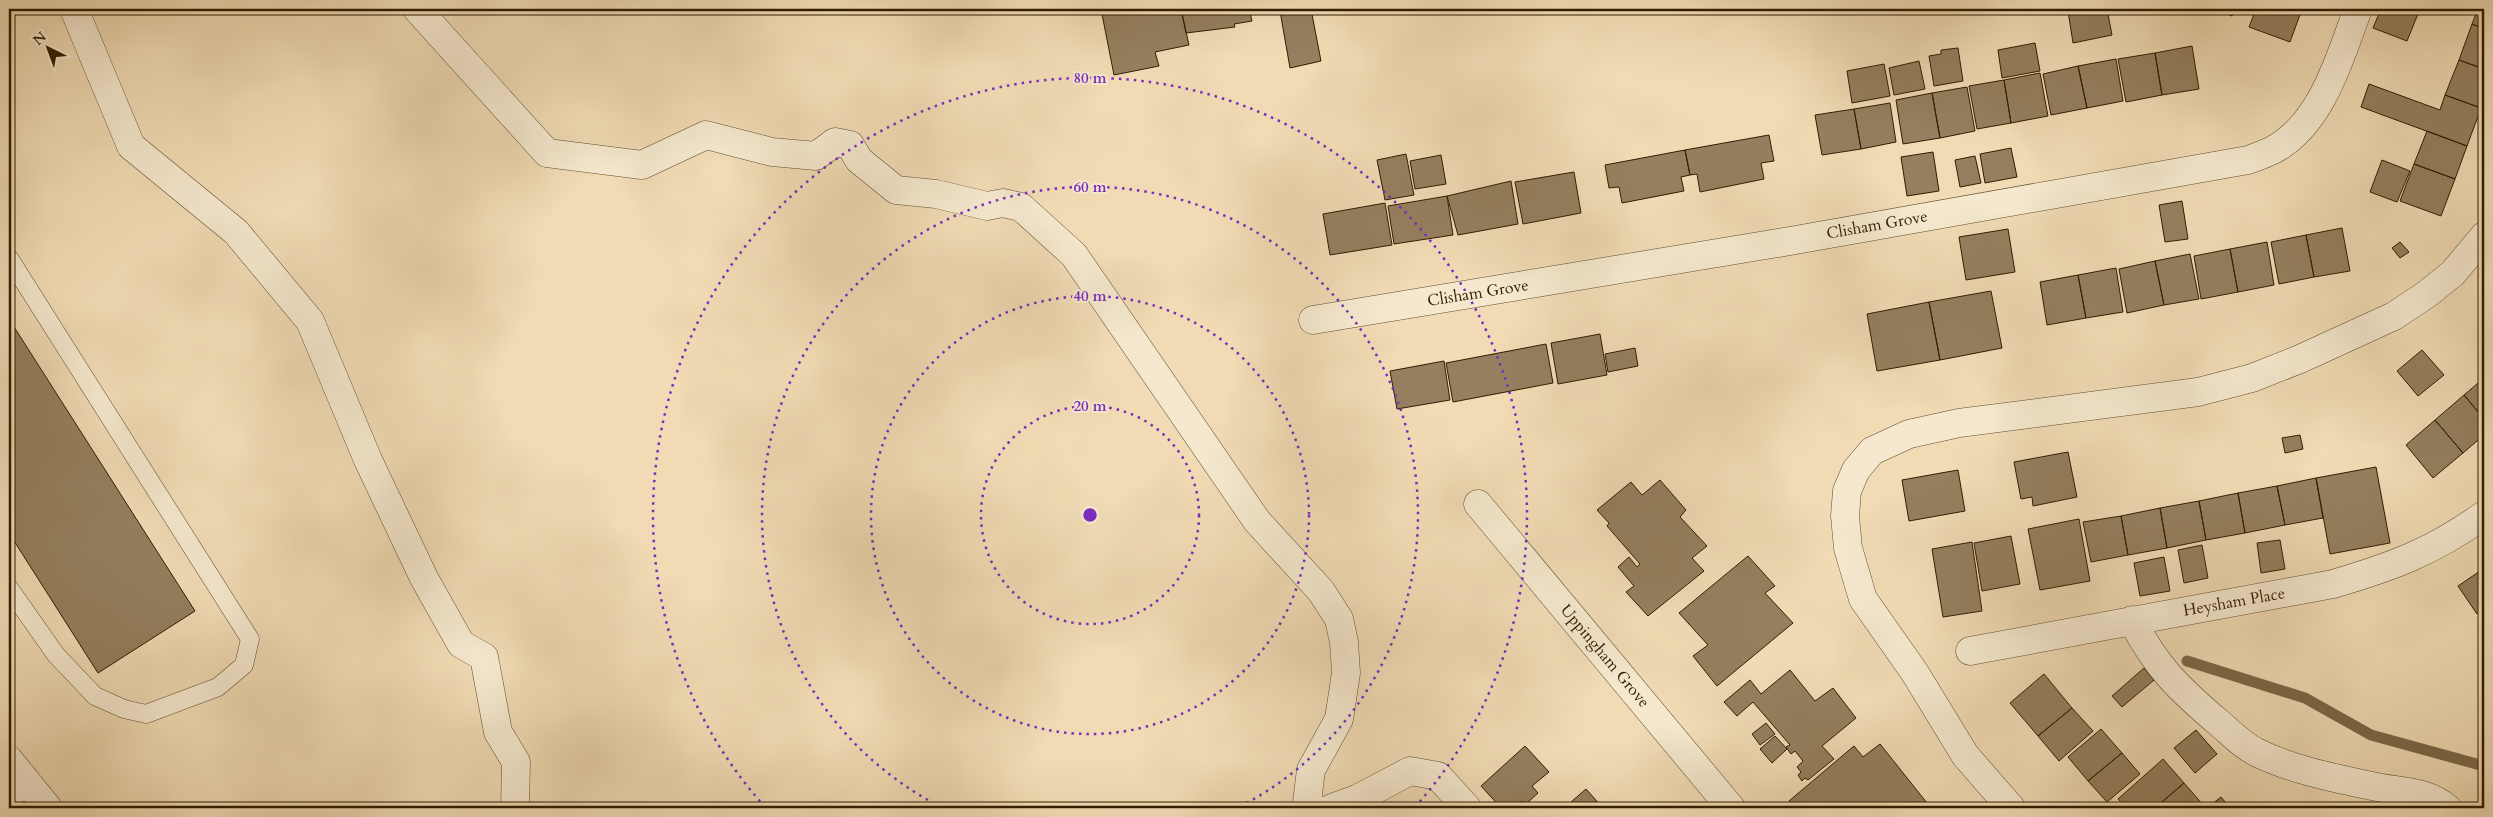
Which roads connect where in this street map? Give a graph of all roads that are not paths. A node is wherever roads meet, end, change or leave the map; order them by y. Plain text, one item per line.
1 (74, 9) edge
2 (417, 9) edge
3 (2358, 9) edge
4 (2484, 236) edge
5 (9, 258) edge
6 (1313, 320) dead end
7 (1478, 504) dead end
8 (2484, 515) edge
9 (9, 588) edge
10 (2132, 620) junction
11 (1970, 651) dead end
12 (14, 778) edge
13 (48, 808) edge
14 (515, 808) edge
15 (1314, 808) edge
16 (1332, 808) edge
17 (1467, 808) edge
18 (1731, 808) edge
19 (2011, 808) edge
20 (2447, 808) edge

1 - 14 street
2 - 15 street
3 - 6 street, Clisham Grove
4 - 19 street
5 - 9 lane
7 - 18 street, Uppingham Grove
8 - 10 street, Heysham Place
10 - 11 street, Heysham Place
10 - 20 street
12 - 13 street
16 - 17 street

